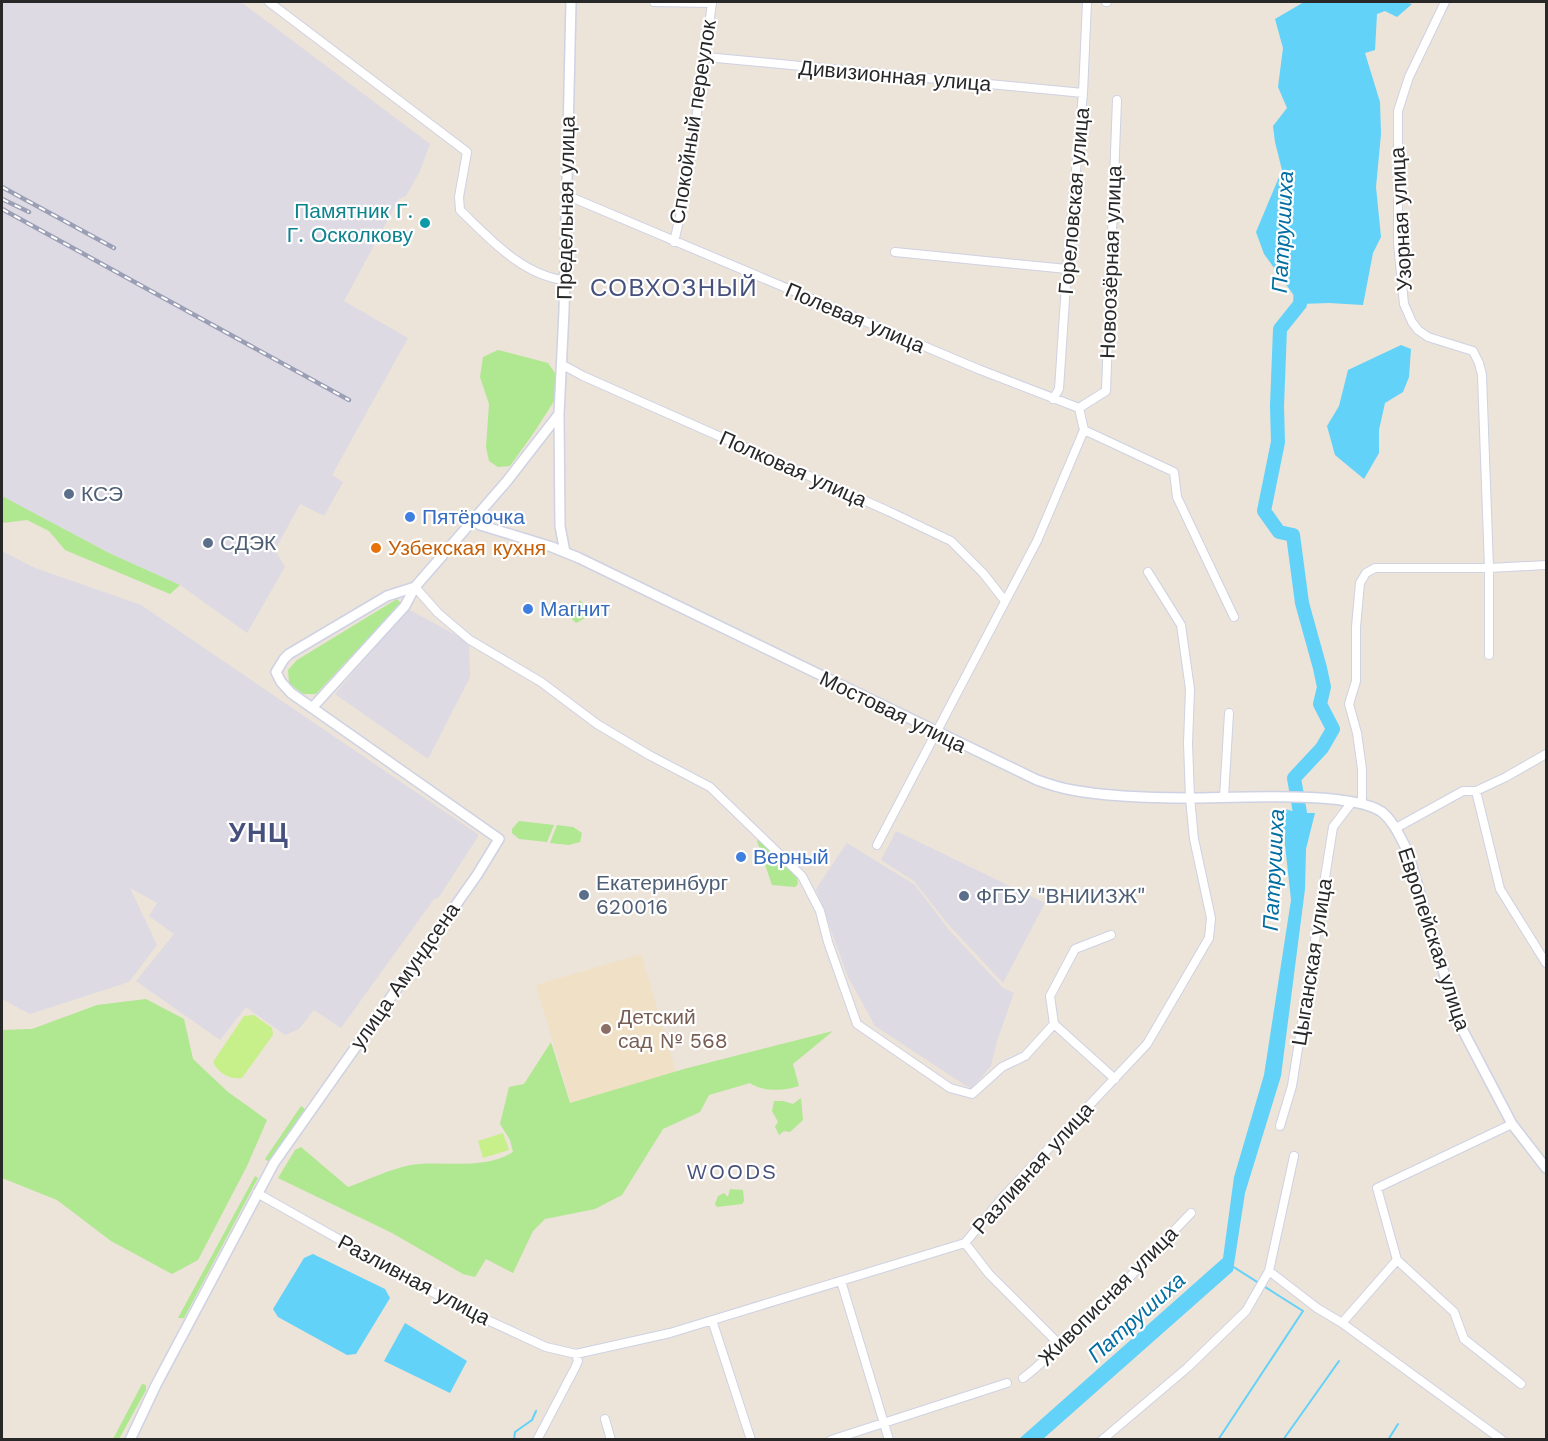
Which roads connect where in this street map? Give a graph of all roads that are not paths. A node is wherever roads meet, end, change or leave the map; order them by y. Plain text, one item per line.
1 (269, 2) edge
2 (571, 2) edge
3 (654, 2) edge
4 (1087, 2) edge
5 (1445, 2) edge
6 (712, 3) edge
7 (706, 57) junction
8 (1083, 93) junction
9 (1117, 100) dead end
10 (566, 195) junction
11 (674, 242) junction
12 (895, 252) dead end
13 (1067, 269) junction
14 (564, 280) junction
15 (561, 364) junction
16 (1053, 399) junction
17 (1079, 408) junction
18 (559, 414) junction
19 (1084, 430) junction
20 (474, 520) junction
21 (565, 552) junction
22 (1546, 565) edge
23 (1490, 568) junction
24 (1148, 572) dead end
25 (415, 587) junction
26 (1005, 601) junction
27 (1234, 617) dead end
28 (1489, 655) dead end
29 (312, 708) junction
30 (1229, 713) dead end
31 (937, 733) junction
32 (1546, 754) edge
33 (1476, 791) junction
34 (1224, 797) junction
35 (1190, 798) junction
36 (1337, 800) joint
37 (1352, 802) junction
38 (1362, 804) junction
39 (1396, 828) junction
40 (877, 845) dead end
41 (1111, 935) dead end
42 (1546, 963) edge
43 (1054, 1024) junction
44 (1115, 1079) junction
45 (1512, 1124) junction
46 (1280, 1126) dead end
47 (1294, 1156) dead end
48 (1546, 1168) edge
49 (257, 1193) junction
50 (1191, 1213) dead end
51 (965, 1244) junction
52 (1397, 1260) junction
53 (1269, 1271) junction
54 (841, 1281) junction
55 (712, 1320) junction
56 (1342, 1323) junction
57 (1059, 1344) junction
58 (576, 1354) junction
59 (1023, 1378) dead end
60 (1007, 1383) dead end
61 (1521, 1384) dead end
62 (605, 1419) dead end
63 (884, 1424) junction
64 (136, 1430) edge
65 (124, 1440) edge
66 (129, 1440) edge
67 (537, 1440) edge
68 (611, 1440) edge
69 (751, 1440) edge
70 (831, 1440) edge
71 (889, 1440) edge
72 (1102, 1440) edge
73 (1502, 1440) edge

1 - 14 street
2 - 10 street, Предельная улица
3 - 6 street
4 - 8 street, Гореловская улица
5 - 23 street, Узорная улица
6 - 7 street, Спокойный переулок
7 - 8 street, Дивизионная улица
7 - 11 street, Спокойный переулок
8 - 13 street, Гореловская улица
9 - 17 street, Новоозёрная улица
10 - 11 street, Полевая улица
10 - 14 street, Предельная улица
11 - 16 street, Полевая улица
12 - 13 street
13 - 16 street, Гореловская улица
14 - 15 street, Предельная улица
15 - 18 street, Предельная улица
15 - 26 street, Полковая улица
16 - 17 street, Полевая улица
17 - 19 street
18 - 20 street
18 - 21 street, Предельная улица
19 - 26 street
19 - 27 street
20 - 21 street, Мостовая улица
20 - 25 street
21 - 31 street, Мостовая улица
22 - 23 street
23 - 28 street, Узорная улица
23 - 38 street
24 - 35 street, Разливная улица
25 - 29 street
25 - 29 street, улица Амундсена
25 - 43 street
26 - 31 street
29 - 49 street, улица Амундсена
30 - 34 street
31 - 35 street, Мостовая улица
31 - 40 street
32 - 33 street
33 - 39 street
33 - 42 street
34 - 35 street, Мостовая улица
34 - 36 street, Мостовая улица
35 - 44 street, Разливная улица
36 - 37 street, Европейская улица
37 - 38 street, Европейская улица
37 - 46 street, Цыганская улица
38 - 39 street, Европейская улица
39 - 45 street, Европейская улица
41 - 43 street
43 - 44 street
44 - 51 street, Разливная улица
45 - 48 street, Европейская улица
45 - 52 street
47 - 53 street
49 - 58 street, Разливная улица
49 - 64 street, улица Амундсена
50 - 57 street, Живописная улица
51 - 54 street, Разливная улица
51 - 57 street
52 - 56 street
52 - 61 street
53 - 56 street
53 - 72 street
54 - 55 street, Разливная улица
54 - 63 street
55 - 58 street, Разливная улица
55 - 69 street
56 - 73 street
57 - 59 street, Живописная улица
58 - 67 street
60 - 63 street
62 - 68 street
63 - 70 street
63 - 71 street
64 - 65 street
64 - 66 street

